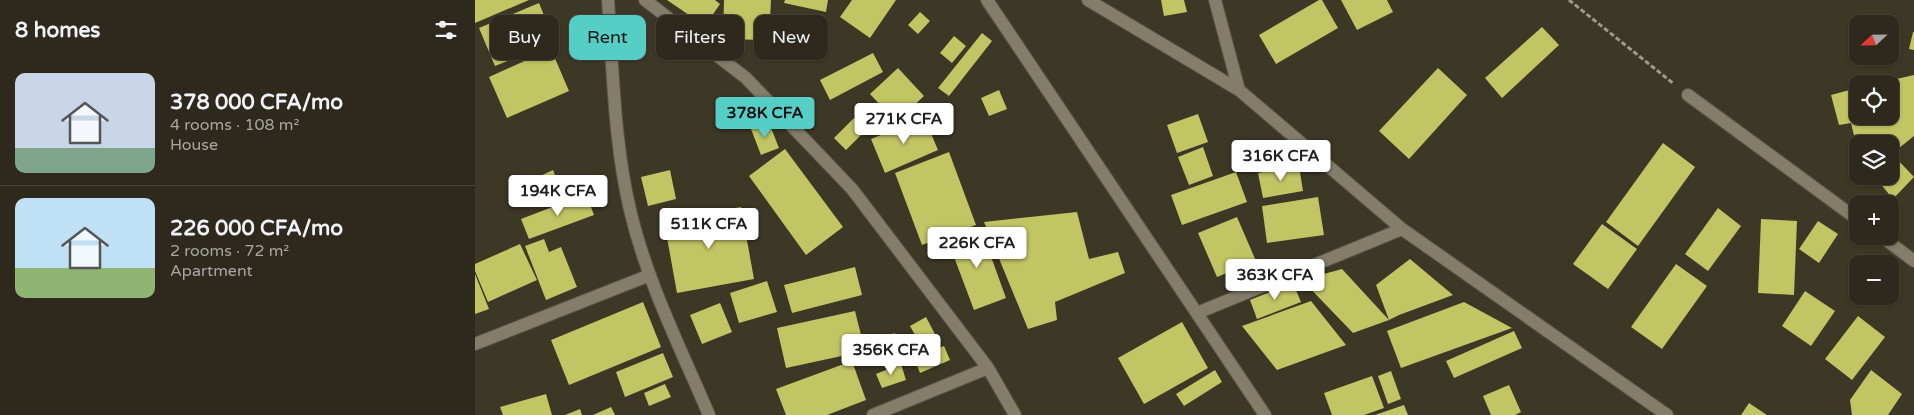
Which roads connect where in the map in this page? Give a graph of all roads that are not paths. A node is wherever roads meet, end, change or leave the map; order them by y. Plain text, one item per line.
1 (608, 0) edge
2 (645, 0) edge
3 (987, 0) edge
4 (1088, 0) edge
5 (1215, 0) edge
6 (1239, 90) junction
7 (1687, 95) road end
8 (1849, 213) edge
9 (1403, 229) junction
10 (1893, 245) edge
11 (1914, 261) edge
12 (650, 275) junction
13 (1197, 313) junction
14 (475, 344) edge
15 (988, 368) junction
16 (709, 415) edge
17 (873, 415) edge
18 (1015, 415) edge
19 (1265, 415) edge
20 (1667, 415) edge

1 - 12 street
2 - 15 street
3 - 13 street
4 - 6 street
5 - 6 street
6 - 9 street
7 - 8 street
9 - 13 street
9 - 20 street
10 - 11 street
12 - 14 street
12 - 16 street
13 - 19 street
15 - 17 street
15 - 18 street

